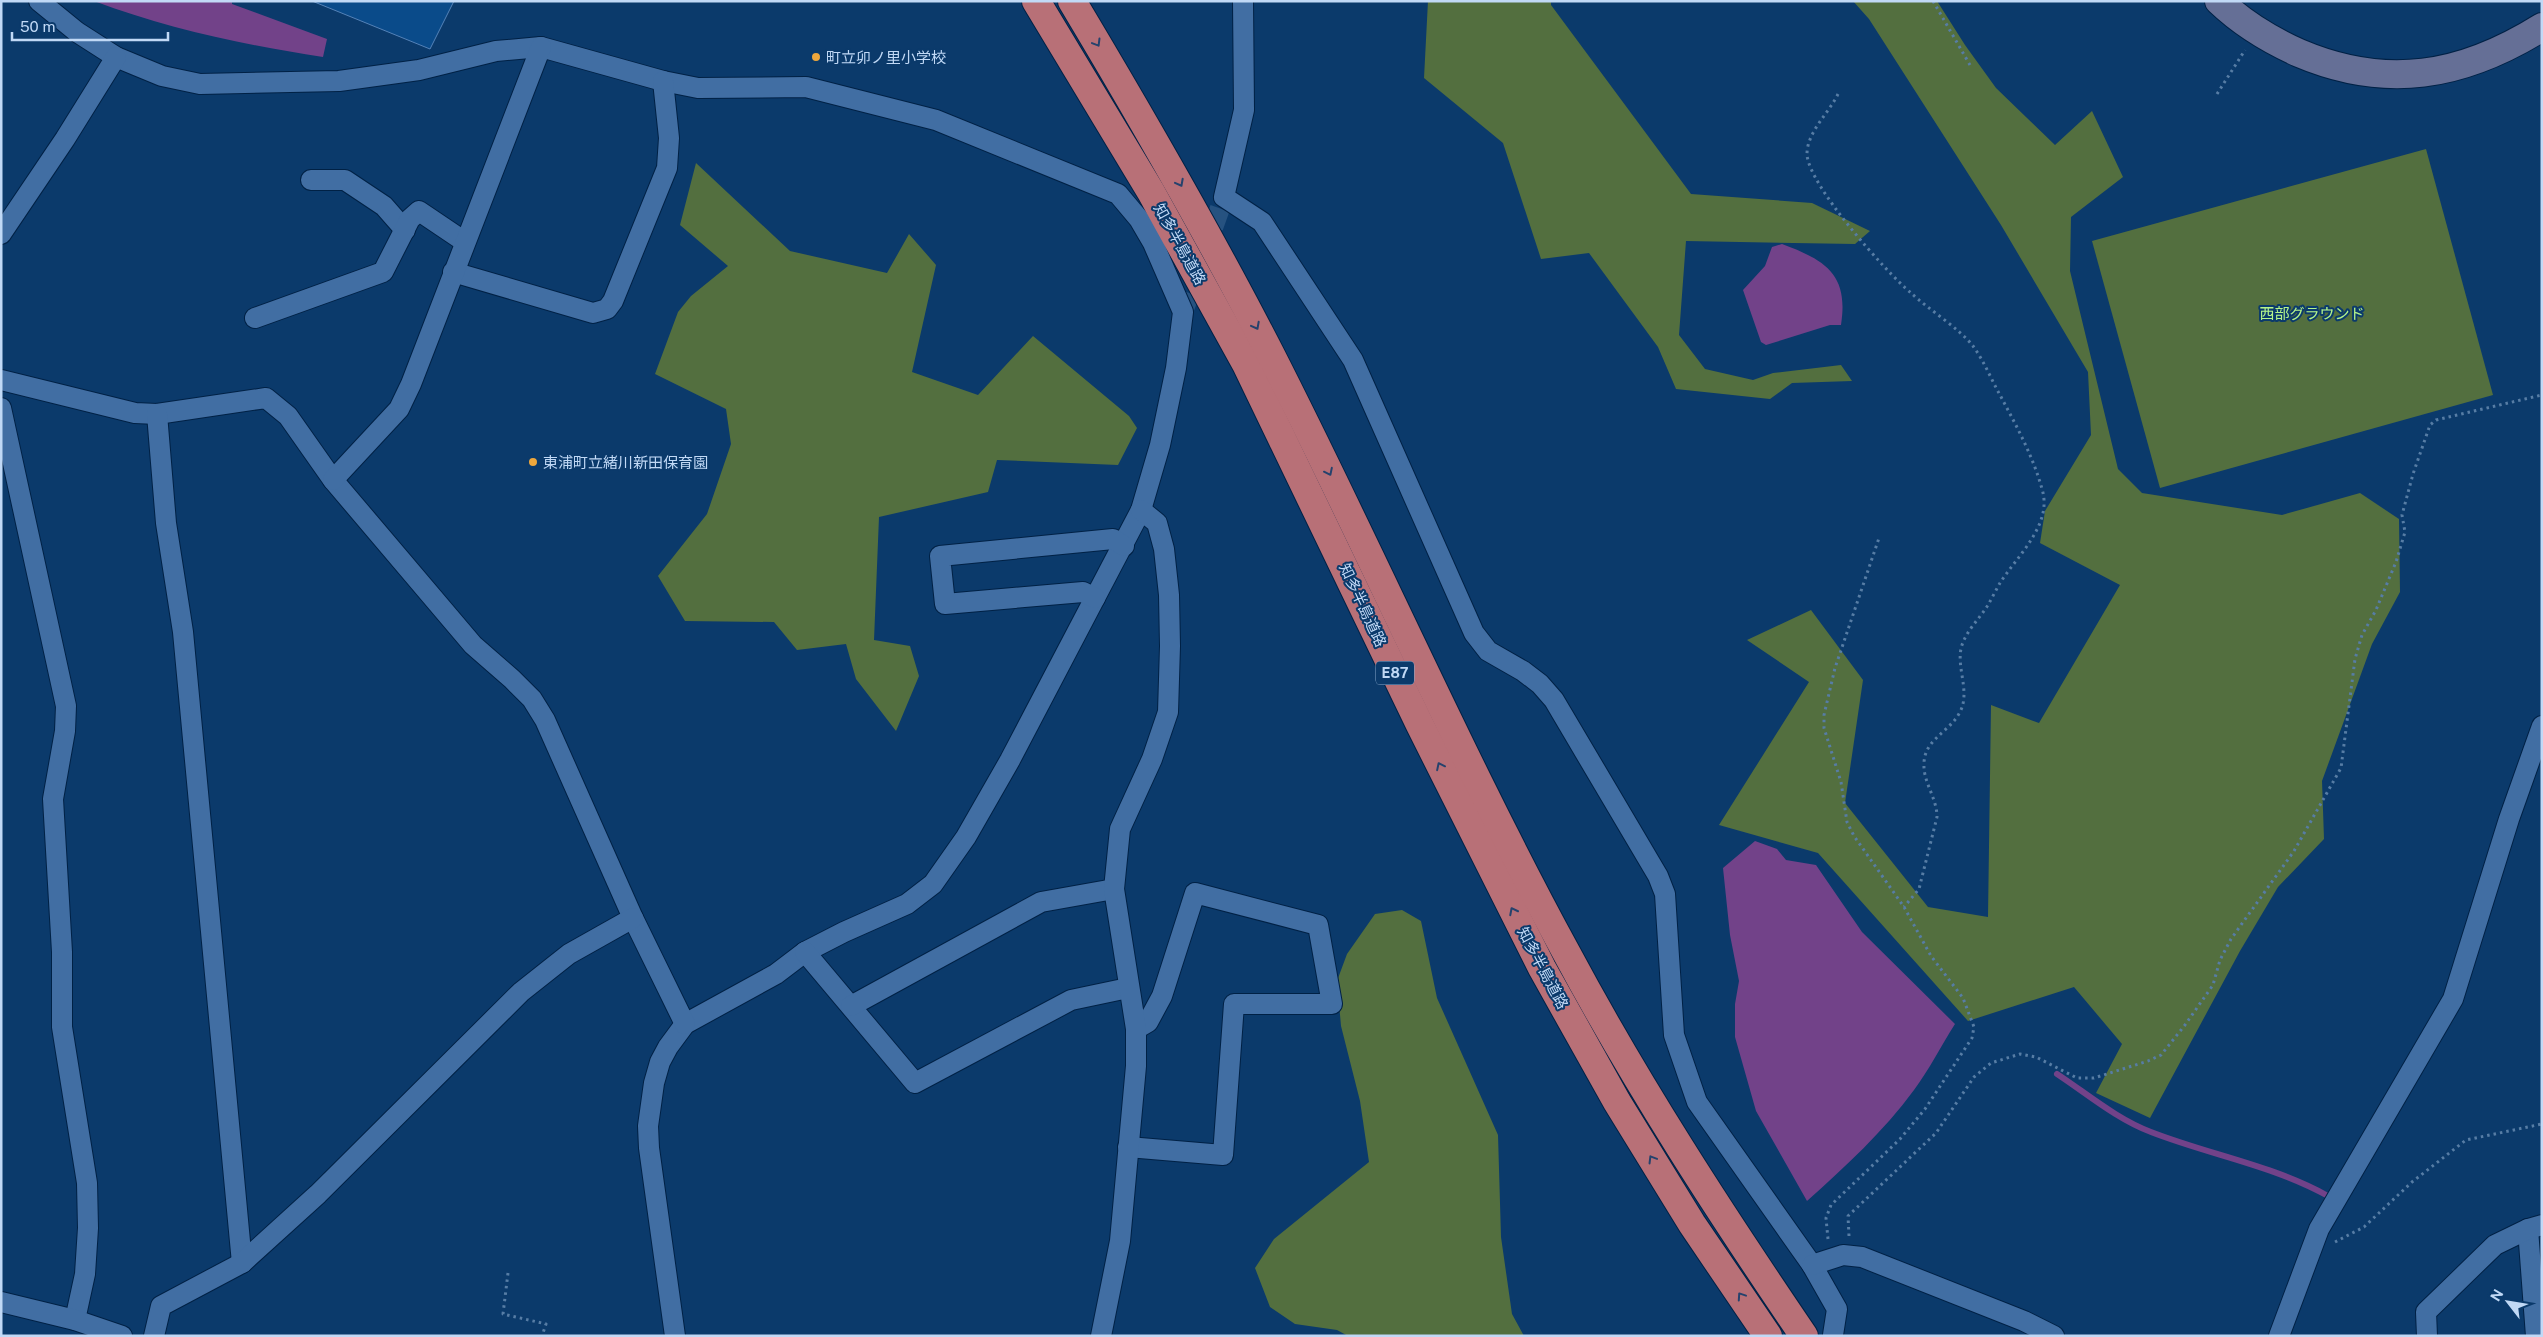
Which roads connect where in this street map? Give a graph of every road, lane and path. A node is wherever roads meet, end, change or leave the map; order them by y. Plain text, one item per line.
1 (39, 1) edge
2 (1036, 1) edge
3 (1072, 1) edge
4 (1243, 1) edge
5 (1933, 1) edge
6 (2219, 1) edge
7 (2542, 27) edge
8 (2257, 30) junction
9 (541, 47) junction
10 (116, 57) junction
11 (1970, 65) dead end
12 (663, 81) junction
13 (1838, 94) dead end
14 (2217, 94) dead end
15 (311, 180) dead end
16 (405, 230) junction
17 (1, 234) edge
18 (465, 242) junction
19 (453, 272) junction
20 (256, 318) dead end
21 (1, 380) edge
22 (2542, 395) edge
23 (1, 408) edge
24 (157, 414) junction
25 (333, 480) junction
26 (1141, 510) junction
27 (1879, 538) dead end
28 (1124, 546) junction
29 (1095, 598) junction
30 (2542, 726) edge
31 (1114, 889) junction
32 (1904, 907) junction
33 (634, 918) junction
34 (805, 952) junction
35 (1128, 988) junction
36 (851, 1006) junction
37 (685, 1024) junction
38 (1136, 1029) junction
39 (2542, 1124) edge
40 (1128, 1147) junction
41 (2535, 1227) edge
42 (2316, 1239) junction
43 (1841, 1257) junction
44 (242, 1263) junction
45 (1812, 1265) junction
46 (508, 1273) dead end
47 (1, 1302) edge
48 (74, 1320) junction
49 (1834, 1335) edge
50 (122, 1336) edge
51 (154, 1336) edge
52 (542, 1336) edge
53 (675, 1336) edge
54 (1101, 1336) edge
55 (1768, 1336) edge
56 (1804, 1336) edge
57 (2054, 1336) edge
58 (2279, 1336) edge
59 (2427, 1336) edge
60 (2536, 1336) edge

1 - 10 street
55 -> 2 highway, 知多半島道路 / E87
3 -> 56 highway, 知多半島道路 / E87
4 - 45 street
5 - 11 path
6 - 8 street
7 - 8 street
8 - 14 path
9 - 10 street
9 - 12 street
9 - 18 street
10 - 17 street
12 - 19 street
12 - 26 street
13 - 32 path
15 - 16 street
16 - 18 street
16 - 20 street
18 - 19 street
19 - 25 street
21 - 24 street
22 - 43 path
23 - 48 street
24 - 25 street
24 - 44 street
25 - 33 street
26 - 28 street
26 - 31 street
27 - 32 path
28 - 29 street
28 - 29 street
29 - 34 street
30 - 42 street
31 - 35 street
31 - 36 street
32 - 43 path
33 - 37 street
33 - 44 street
34 - 36 street
34 - 37 street
35 - 36 street
35 - 38 street
37 - 53 street
38 - 40 street
38 - 40 street
39 - 42 path
40 - 54 street
41 - 59 street
41 - 60 street
42 - 58 street
43 - 45 street
43 - 57 street
44 - 51 street
45 - 49 street
46 - 52 path
47 - 48 street
48 - 50 street

